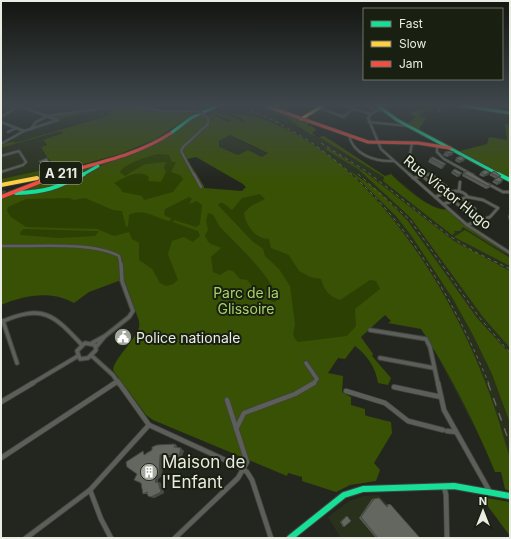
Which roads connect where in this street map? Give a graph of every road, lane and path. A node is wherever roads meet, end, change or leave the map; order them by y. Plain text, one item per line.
1 (12, 130) edge
2 (20, 130) edge
3 (28, 130) edge
4 (171, 130) edge
5 (173, 130) edge
6 (201, 130) edge
7 (332, 130) edge
8 (372, 130) edge
9 (415, 130) edge
10 (8, 132) dead end
11 (24, 132) junction
12 (349, 136) junction
13 (378, 143) junction
14 (412, 143) junction
15 (1, 144) edge
16 (437, 146) junction
17 (444, 146) junction
18 (1, 156) edge
19 (122, 156) junction
20 (409, 160) dead end
21 (394, 161) junction
22 (1, 172) edge
23 (50, 175) junction
24 (422, 176) junction
25 (475, 176) edge
26 (413, 178) junction
27 (510, 180) edge
28 (460, 182) dead end
29 (483, 182) edge
30 (1, 185) edge
31 (201, 187) dead end
32 (460, 191) junction
33 (452, 192) junction
34 (510, 192) edge
35 (16, 193) tunnel mouth
36 (445, 194) junction
37 (1, 196) edge
38 (435, 197) junction
39 (468, 197) junction
40 (464, 200) junction
41 (454, 202) junction
42 (443, 204) junction
43 (475, 209) dead end
44 (478, 222) junction
45 (467, 224) junction
46 (1, 246) edge
47 (509, 251) edge
48 (2, 321) edge
49 (370, 330) dead end
50 (105, 336) junction
51 (92, 343) junction
52 (82, 345) junction
53 (96, 347) junction
54 (78, 356) junction
55 (92, 356) junction
56 (380, 358) dead end
57 (17, 363) dead end
58 (306, 363) dead end
59 (434, 368) junction
60 (118, 381) junction
61 (394, 387) dead end
62 (346, 391) dead end
63 (441, 397) junction
64 (227, 400) dead end
65 (1, 402) edge
66 (149, 425) junction
67 (236, 429) junction
68 (456, 432) junction
69 (1, 458) edge
70 (243, 469) junction
71 (444, 486) junction
72 (90, 490) junction
73 (490, 492) junction
74 (510, 496) edge
75 (26, 538) edge
76 (111, 538) edge
77 (175, 538) edge
78 (271, 538) edge
79 (290, 538) edge
80 (447, 538) edge

1 - 10 street
2 - 11 street
3 - 11 street
4 - 23 main road, A 211
5 - 19 main road, A 211
6 - 31 street, bridge
7 - 12 main road
8 - 13 street, Rue Victor Hugo
9 - 17 main road
11 - 15 street
12 - 13 main road
12 - 21 street
13 - 14 main road
13 - 21 street, Rue Victor Hugo
14 - 16 main road
14 - 20 street
16 - 17 main road
16 - 25 street
17 - 27 main road
18 - 22 street
19 - 35 main road
19 - 37 main road, A 211
21 - 26 street, Rue Victor Hugo
23 - 30 main road
23 - 37 main road, A 211
24 - 26 street
24 - 33 street
24 - 36 street
26 - 38 street, Rue Victor Hugo
28 - 32 street
29 - 34 street
32 - 33 street
32 - 39 street
33 - 36 street
36 - 38 street
38 - 42 street, Rue Victor Hugo
39 - 40 street
39 - 44 street
40 - 41 street
40 - 43 street
41 - 42 street
41 - 44 street
42 - 45 street, Rue Victor Hugo
44 - 45 street
45 - 47 street, Rue Victor Hugo
46 - 50 street
48 - 52 street
48 - 57 street
49 - 59 street
50 - 51 street
50 - 53 street
51 - 52 street
51 - 53 street
52 - 54 street
53 - 55 street
54 - 55 street
54 - 65 street
55 - 60 street
56 - 59 street
58 - 67 street
59 - 63 street
60 - 66 street
60 - 69 street
61 - 63 street
62 - 68 street
63 - 68 street
64 - 67 street
66 - 70 street
66 - 72 street
67 - 70 street
68 - 73 street
70 - 77 street
70 - 78 street
71 - 73 main road
71 - 79 main road
71 - 80 street
72 - 75 street
72 - 76 street
73 - 74 main road

